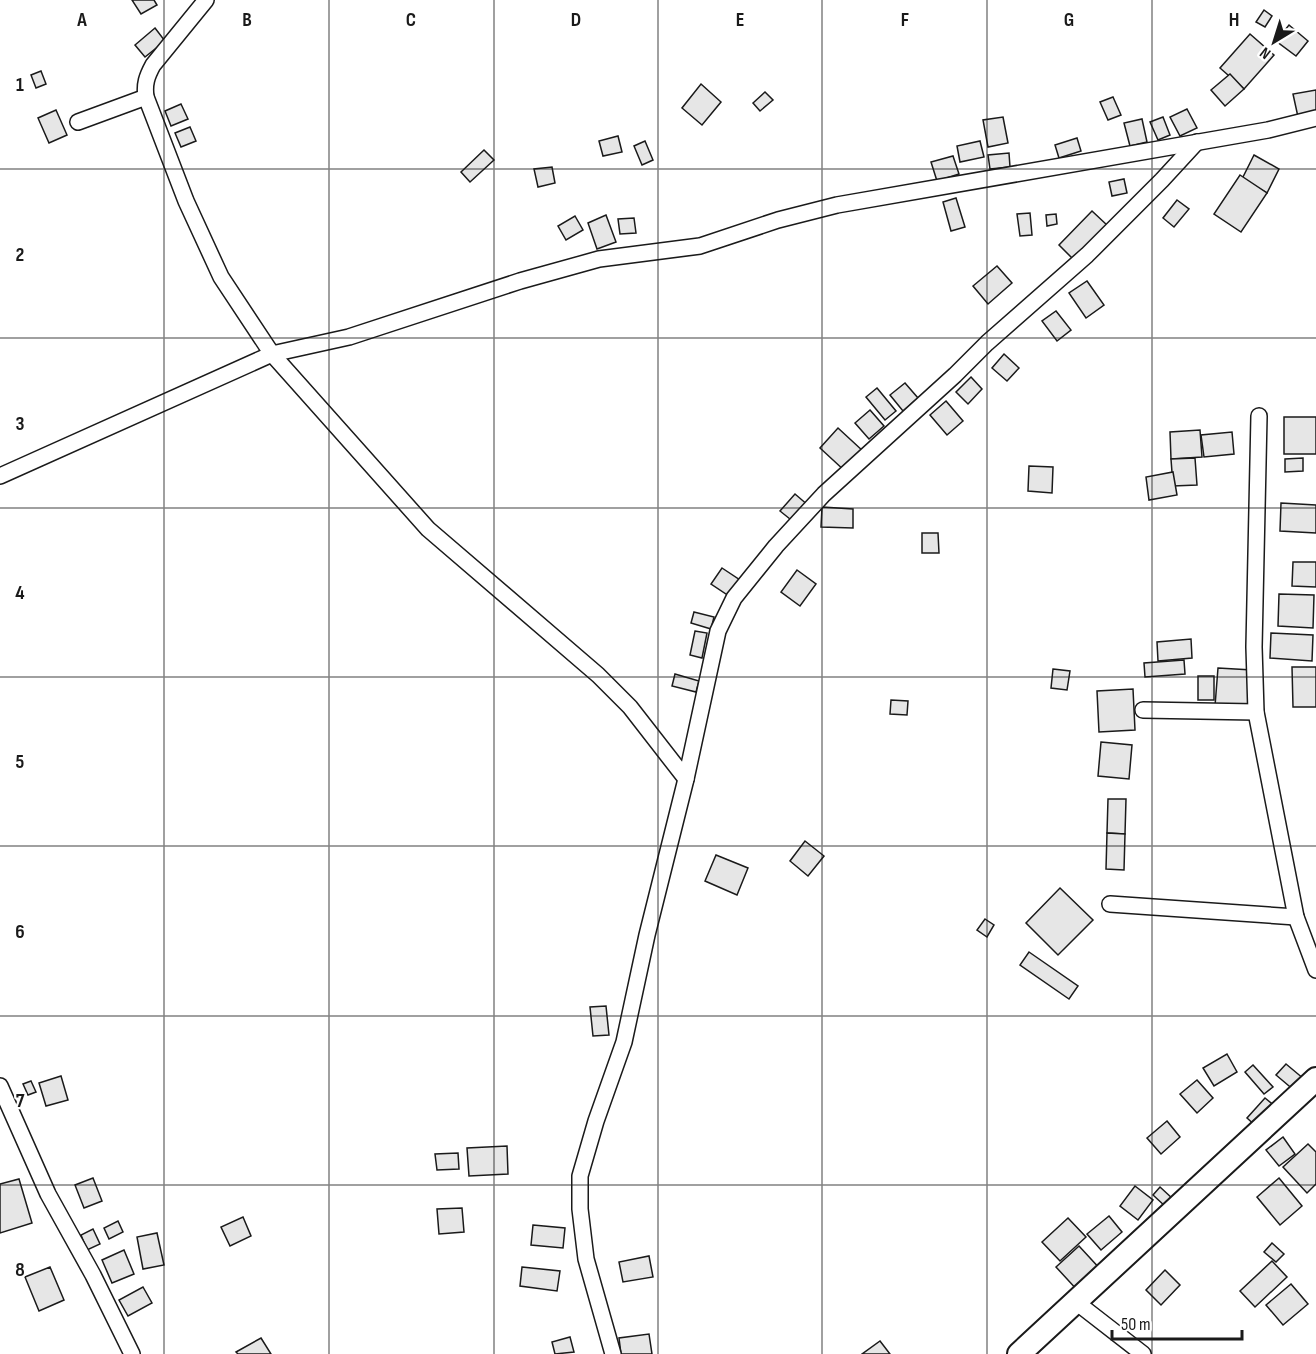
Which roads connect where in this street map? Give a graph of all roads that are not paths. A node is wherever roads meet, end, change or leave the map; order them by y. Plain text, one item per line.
1 (206, 0) edge
2 (146, 97) junction
3 (1316, 118) edge
4 (78, 122) dead end
5 (1197, 142) junction
6 (272, 354) junction
7 (1259, 416) dead end
8 (0, 476) edge
9 (1143, 710) dead end
10 (1256, 712) junction
11 (686, 779) junction
12 (1110, 904) dead end
13 (1296, 917) junction
14 (1316, 970) edge
15 (1316, 1078) edge
16 (0, 1086) edge
17 (1076, 1302) junction
18 (132, 1354) edge
19 (613, 1354) edge
20 (1020, 1354) edge
21 (1143, 1354) edge

1 - 2 street
2 - 4 street
2 - 6 street
3 - 5 street
5 - 6 street
5 - 11 street
6 - 8 street
6 - 11 street
7 - 10 street
9 - 10 street
10 - 13 street
11 - 19 street
12 - 13 street
13 - 14 street
15 - 17 street
16 - 18 street
17 - 20 street
17 - 21 street

